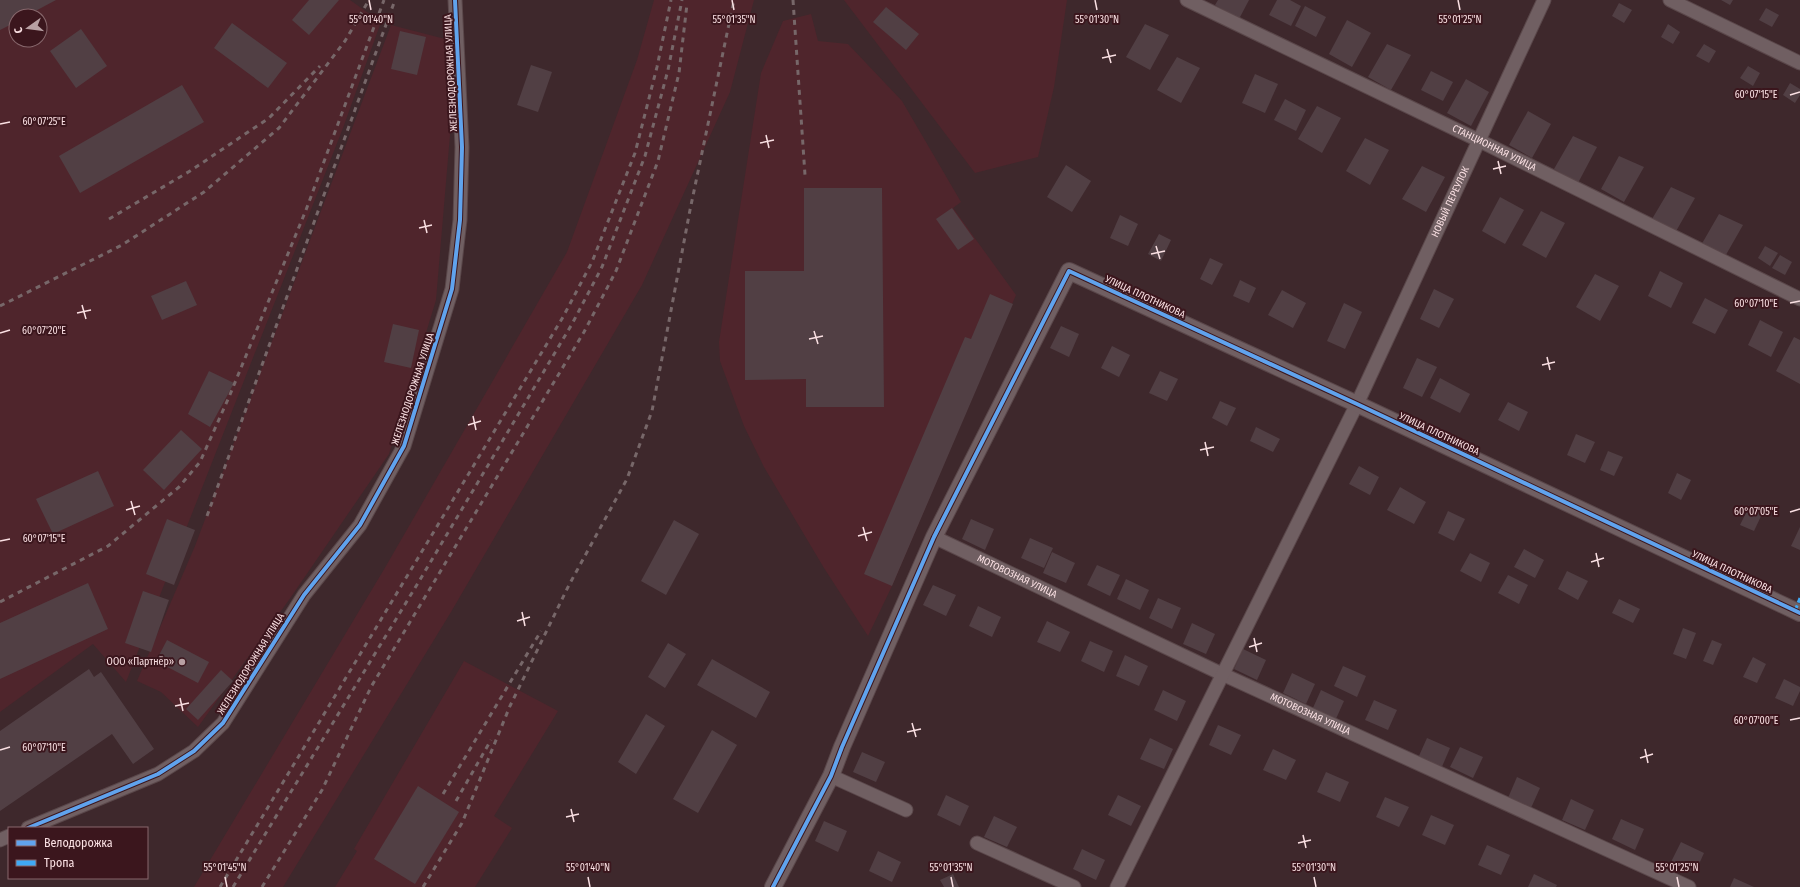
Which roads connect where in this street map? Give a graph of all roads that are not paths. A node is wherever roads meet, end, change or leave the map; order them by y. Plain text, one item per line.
1 (456, 0) edge
2 (1186, 0) edge
3 (1544, 0) edge
4 (1670, 0) edge
5 (1800, 63) edge
6 (1480, 141) junction
7 (1800, 299) edge
8 (1357, 404) junction
9 (934, 537) junction
10 (1800, 614) edge
11 (1222, 674) junction
12 (831, 776) junction
13 (906, 810) dead end
14 (30, 827) edge
15 (977, 843) dead end
16 (773, 887) edge
17 (1074, 887) edge
18 (1117, 887) edge
19 (1689, 887) edge

1 - 14 street, ЖЕЛЕЗНОДОРОЖНАЯ УЛИЦА
2 - 6 street, СТАНЦИОННАЯ УЛИЦА
3 - 6 street, НОВЫЙ ПЕРЕУЛОК
4 - 5 street
6 - 7 street, СТАНЦИОННАЯ УЛИЦА
6 - 8 street, НОВЫЙ ПЕРЕУЛОК
8 - 9 street, УЛИЦА ПЛОТНИКОВА
8 - 10 street, УЛИЦА ПЛОТНИКОВА
8 - 11 street, НОВЫЙ ПЕРЕУЛОК
9 - 11 street, МОТОВОЗНАЯ УЛИЦА
9 - 12 street
11 - 18 street, НОВЫЙ ПЕРЕУЛОК
11 - 19 street, МОТОВОЗНАЯ УЛИЦА
12 - 13 street
12 - 16 street
15 - 17 street

